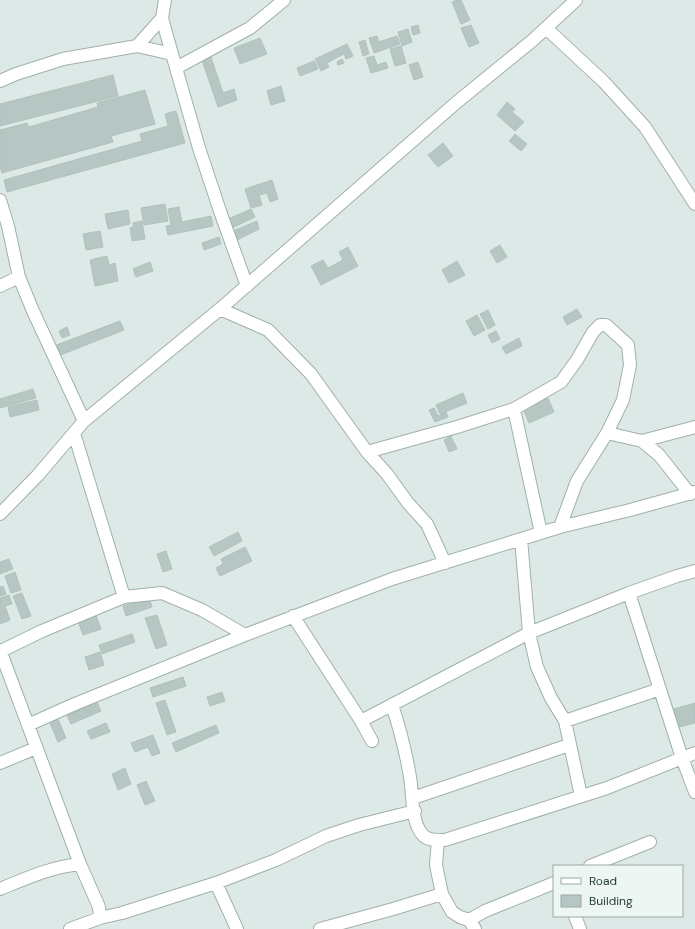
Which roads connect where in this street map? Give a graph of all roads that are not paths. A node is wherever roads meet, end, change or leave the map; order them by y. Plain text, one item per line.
1 (165, 0) edge
2 (284, 0) edge
3 (576, 0) edge
4 (162, 18) junction
5 (546, 28) junction
6 (137, 46) junction
7 (172, 54) junction
8 (176, 68) junction
9 (0, 81) edge
10 (0, 200) edge
11 (695, 204) edge
12 (4, 228) edge
13 (19, 277) junction
14 (0, 286) edge
15 (247, 286) junction
16 (220, 309) junction
17 (514, 409) junction
18 (84, 420) junction
19 (695, 427) edge
20 (74, 433) junction
21 (607, 433) junction
22 (642, 440) junction
23 (367, 452) junction
24 (693, 493) edge
25 (0, 514) edge
26 (560, 527) junction
27 (541, 533) junction
28 (521, 539) junction
29 (445, 563) junction
30 (695, 570) edge
31 (629, 593) junction
32 (124, 597) junction
33 (293, 616) junction
34 (529, 633) junction
35 (245, 636) junction
36 (0, 651) edge
37 (660, 689) junction
38 (392, 705) junction
39 (361, 721) junction
40 (565, 721) junction
41 (28, 725) junction
42 (372, 741) dead end
43 (569, 745) junction
44 (36, 748) junction
45 (695, 753) edge
46 (682, 758) junction
47 (0, 764) edge
48 (695, 792) edge
49 (581, 796) junction
50 (413, 798) junction
51 (415, 811) junction
52 (438, 840) junction
53 (650, 842) dead end
54 (80, 864) junction
55 (592, 865) edge
56 (216, 883) junction
57 (553, 883) edge
58 (0, 889) edge
59 (442, 894) junction
60 (575, 917) edge
61 (100, 918) junction
62 (472, 924) edge
63 (325, 928) edge
64 (70, 929) edge
65 (237, 929) edge
66 (580, 929) edge

1 - 4 street
2 - 8 street
3 - 5 street
4 - 6 street
4 - 7 street
5 - 11 street
5 - 15 street
6 - 7 street
6 - 9 street
7 - 8 street
8 - 15 street
10 - 12 street
12 - 13 street
13 - 14 street
13 - 18 street
15 - 16 street
16 - 18 street
16 - 23 street
17 - 21 street
17 - 23 street
17 - 27 street
18 - 20 street
19 - 22 street
20 - 25 street
20 - 32 street
21 - 22 street
21 - 26 street
22 - 24 street
23 - 29 street
24 - 26 street
26 - 27 street
27 - 28 street
28 - 29 street
28 - 34 street
29 - 33 street
30 - 31 street
31 - 34 street
31 - 37 street
32 - 35 street
32 - 36 street
33 - 35 street
33 - 39 street
34 - 38 street
34 - 40 street
35 - 41 street
36 - 41 street
37 - 40 street
37 - 46 street
38 - 39 street
38 - 50 street
39 - 42 street
40 - 43 street
41 - 44 street
43 - 49 street
43 - 50 street
44 - 47 street
44 - 54 street
45 - 46 street
46 - 48 street
46 - 49 street
49 - 52 street
50 - 51 street
51 - 52 street
51 - 56 street
52 - 59 street
53 - 55 street
54 - 58 street
54 - 61 street
56 - 61 street
56 - 65 street
57 - 62 street
59 - 62 street
59 - 63 street
60 - 66 street
61 - 64 street

